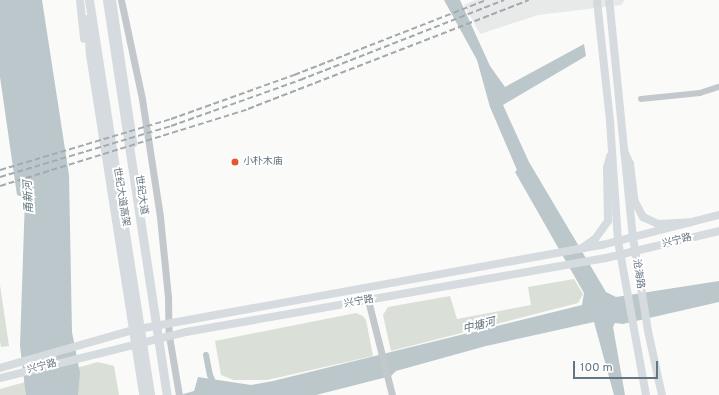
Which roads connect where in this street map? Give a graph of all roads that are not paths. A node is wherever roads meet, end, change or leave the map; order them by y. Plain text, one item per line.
1 (80, 0) edge
2 (88, 0) edge
3 (107, 0) edge
4 (112, 0) edge
5 (121, 0) edge
6 (610, 8) tunnel mouth
7 (598, 10) tunnel mouth
8 (90, 55) junction
9 (719, 87) edge
10 (641, 99) dead end
11 (624, 151) junction
12 (610, 156) junction
13 (719, 215) edge
14 (691, 222) junction
15 (719, 231) edge
16 (633, 238) junction
17 (618, 242) junction
18 (582, 248) junction
19 (635, 251) junction
20 (620, 255) junction
21 (368, 300) junction
22 (164, 324) junction
23 (133, 330) junction
24 (165, 337) junction
25 (135, 343) junction
26 (0, 368) edge
27 (0, 378) edge
28 (169, 393) edge
29 (143, 395) edge
30 (150, 395) edge
31 (179, 395) edge
32 (392, 395) edge
33 (646, 395) edge
34 (662, 395) edge

1 - 8 main road
2 - 8 main road
2 - 30 highway, 世纪大道高架
3 - 28 highway, 世纪大道高架
4 - 22 main road, 世纪大道
5 - 22 street
6 - 11 main road, 沧海路
7 - 12 main road, 沧海路
8 - 23 main road
9 - 10 street
11 - 14 main road, 沧海路
11 - 16 main road, 沧海路
12 - 17 main road, 沧海路
12 - 18 main road, 沧海路
13 - 14 main road, 兴宁路
14 - 16 main road, 兴宁路
15 - 19 main road, 兴宁路
16 - 17 main road, 兴宁路
16 - 19 main road, 沧海路
17 - 18 main road, 兴宁路
17 - 20 main road, 沧海路
18 - 22 main road, 兴宁路
19 - 20 main road, 兴宁路
19 - 34 main road, 沧海路
20 - 21 main road, 兴宁路
20 - 33 main road, 沧海路
21 - 24 main road, 兴宁路
21 - 32 street
22 - 23 main road, 兴宁路
22 - 24 main road, 世纪大道
23 - 25 main road
23 - 26 main road, 兴宁路
24 - 25 main road, 兴宁路
24 - 28 main road, 世纪大道
24 - 31 street
25 - 27 main road, 兴宁路
25 - 29 main road

